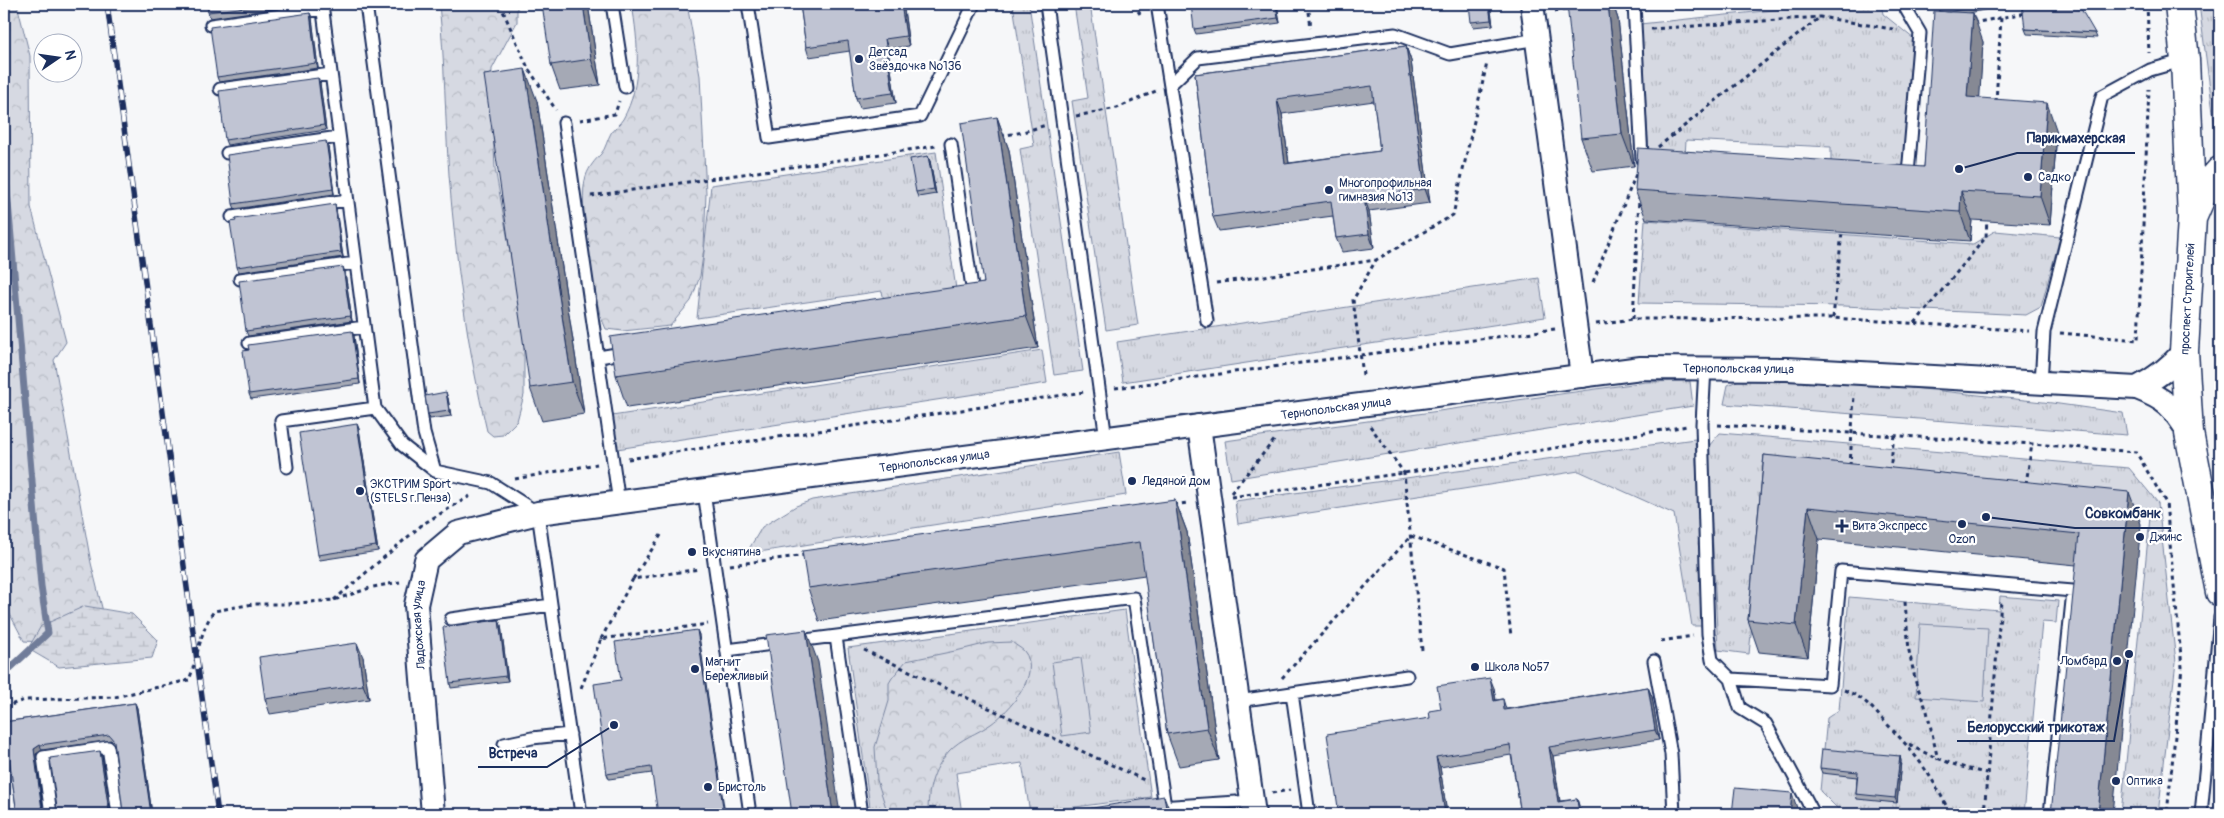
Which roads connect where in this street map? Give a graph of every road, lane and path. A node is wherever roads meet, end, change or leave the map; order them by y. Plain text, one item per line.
1 (366, 4) edge
2 (500, 4) edge
3 (612, 4) edge
4 (748, 4) edge
5 (976, 4) edge
6 (1046, 4) edge
7 (1157, 4) edge
8 (1308, 4) edge
9 (1634, 4) edge
10 (1903, 4) edge
11 (2147, 4) edge
12 (2179, 4) edge
13 (322, 6) edge
14 (1577, 8) edge
15 (1532, 9) edge
16 (2031, 12) edge
17 (1820, 17) junction
18 (2002, 18) junction
19 (211, 25) edge
20 (1965, 25) edge
21 (1635, 30) junction
22 (1920, 33) junction
23 (1537, 39) junction
24 (1312, 44) junction
25 (1490, 48) junction
26 (2185, 60) junction
27 (2150, 70) junction
28 (331, 74) junction
29 (1170, 85) junction
30 (625, 87) joint
31 (220, 89) edge
32 (1995, 104) edge
33 (1062, 119) junction
34 (564, 123) junction
35 (339, 137) junction
36 (996, 137) edge
37 (951, 144) joint
38 (228, 153) edge
39 (1642, 160) junction
40 (1661, 161) edge
41 (2220, 170) edge
42 (1888, 173) edge
43 (1640, 179) edge
44 (1640, 189) edge
45 (575, 198) junction
46 (347, 200) junction
47 (1988, 209) edge
48 (232, 218) dead end
49 (2192, 218) junction
50 (1842, 232) edge
51 (1376, 260) junction
52 (355, 263) junction
53 (240, 279) edge
54 (1201, 285) junction
55 (1590, 290) dead end
56 (964, 303) edge
57 (1833, 318) junction
58 (1633, 319) junction
59 (1206, 321) dead end
60 (1914, 324) junction
61 (364, 327) junction
62 (1575, 327) junction
63 (2044, 332) junction
64 (249, 342) dead end
65 (639, 351) edge
66 (2184, 351) junction
67 (1361, 356) junction
68 (599, 357) junction
69 (1705, 367) junction
70 (1363, 375) dead end
71 (1582, 376) junction
72 (2041, 383) junction
73 (2137, 388) junction
74 (1100, 390) junction
75 (1854, 394) dead end
76 (375, 408) junction
77 (1298, 412) junction
78 (1702, 424) junction
79 (1199, 426) junction
80 (1370, 426) dead end
81 (1852, 433) junction
82 (2189, 433) junction
83 (1894, 435) junction
84 (1106, 439) junction
85 (2032, 444) junction
86 (613, 462) junction
87 (287, 467) dead end
88 (1850, 468) edge
89 (436, 471) junction
90 (1404, 473) junction
91 (1888, 481) edge
92 (704, 492) junction
93 (2025, 493) edge
94 (1209, 500) junction
95 (619, 503) junction
96 (1170, 505) edge
97 (538, 513) junction
98 (662, 536) dead end
99 (1411, 536) junction
100 (814, 554) edge
101 (715, 567) junction
102 (422, 579) junction
103 (633, 579) junction
104 (2002, 585) junction
105 (2220, 592) edge
106 (1905, 602) dead end
107 (551, 605) junction
108 (2220, 618) edge
109 (451, 619) dead end
110 (724, 622) junction
111 (1708, 634) junction
112 (836, 637) junction
113 (1511, 638) dead end
114 (601, 639) junction
115 (1661, 641) dead end
116 (727, 650) junction
117 (1422, 650) dead end
118 (1654, 661) dead end
119 (1407, 676) dead end
120 (1731, 679) junction
121 (1830, 685) junction
122 (1292, 693) junction
123 (579, 694) dead end
124 (1264, 697) junction
125 (1238, 701) junction
126 (4, 706) edge
127 (570, 734) junction
128 (1904, 742) junction
129 (504, 744) dead end
130 (1938, 760) junction
131 (1987, 773) junction
132 (1306, 788) junction
133 (1163, 789) junction
134 (1252, 804) edge
135 (4, 807) edge
136 (1165, 807) junction
137 (1146, 809) edge
138 (5, 814) edge
139 (51, 814) edge
140 (118, 814) edge
141 (433, 814) edge
142 (581, 814) edge
143 (750, 814) edge
144 (862, 814) edge
145 (1309, 814) edge
146 (1674, 814) edge
147 (1814, 814) edge
148 (1950, 814) edge
149 (1984, 814) edge
150 (2050, 814) edge
151 (2167, 814) edge
152 (2202, 814) edge

1 - 89 lane
2 - 34 path
3 - 30 lane
4 - 5 lane
6 - 33 lane
7 - 29 lane
8 - 24 path
9 - 21 lane
10 - 22 lane
11 - 27 path
12 - 26 main road, проспект Строителей
13 - 19 lane
13 - 28 lane
14 - 15 path
15 - 23 street
16 - 18 path
17 - 21 path
17 - 22 path
17 - 39 path
18 - 20 path
18 - 32 path
21 - 39 lane
22 - 42 lane
23 - 25 lane
23 - 62 street
24 - 25 lane
24 - 29 lane
25 - 51 path
26 - 27 lane
26 - 49 main road, проспект Строителей
27 - 63 lane
27 - 63 path
28 - 31 lane
28 - 35 lane
29 - 33 path
29 - 54 lane
30 - 34 path
33 - 36 path
33 - 74 lane
34 - 45 lane
35 - 38 lane
35 - 46 lane
37 - 45 path
37 - 56 lane
39 - 40 lane
39 - 43 path
39 - 55 path
41 - 49 main road
44 - 58 path
45 - 68 lane
46 - 48 lane
46 - 52 lane
47 - 60 path
49 - 66 main road, проспект Строителей
50 - 57 path
51 - 54 path
51 - 67 path
52 - 53 lane
52 - 61 lane
54 - 59 lane
57 - 58 path
57 - 60 path
58 - 62 path
60 - 63 path
61 - 64 lane
61 - 76 lane
62 - 67 path
62 - 71 street
63 - 72 lane
65 - 68 lane
66 - 73 street
66 - 82 main road, проспект Строителей
67 - 70 path
67 - 74 path
68 - 86 lane
69 - 71 street, Тернопольская улица
69 - 72 street, Тернопольская улица
69 - 78 lane
71 - 77 street, Тернопольская улица
72 - 73 street, Тернопольская улица
73 - 82 street, Тернопольская улица
74 - 84 lane
74 - 86 path
75 - 81 path
76 - 87 lane
76 - 89 lane
77 - 79 street, Тернопольская улица
77 - 90 path
78 - 81 path
78 - 90 path
78 - 111 lane
79 - 84 street, Тернопольская улица
79 - 94 street
80 - 90 path
81 - 83 path
81 - 88 path
82 - 105 main road, проспект Строителей
83 - 85 path
83 - 91 path
84 - 92 street, Тернопольская улица
85 - 93 path
85 - 151 path
86 - 95 lane
89 - 97 lane
90 - 99 path
92 - 95 street, Тернопольская улица
92 - 101 lane
94 - 96 path
94 - 125 street
95 - 97 street, Тернопольская улица
97 - 102 street, Ладожская улица
97 - 107 lane
98 - 103 path
99 - 113 path
99 - 117 path
99 - 124 path
100 - 101 path
101 - 103 path
101 - 110 lane
102 - 126 path
102 - 141 street, Ладожская улица
103 - 114 path
104 - 121 lane
104 - 131 path
104 - 150 lane
106 - 130 path
107 - 109 lane
107 - 127 lane
108 - 152 lane
110 - 114 path
110 - 116 lane
111 - 115 path
111 - 120 lane
112 - 116 lane
112 - 133 path
112 - 133 lane
112 - 144 lane
114 - 123 path
116 - 143 lane
118 - 146 lane
119 - 122 lane
120 - 121 lane
120 - 147 lane
121 - 128 path
122 - 124 lane
122 - 132 lane
124 - 125 lane
125 - 134 street
127 - 129 lane
127 - 142 lane
128 - 130 path
128 - 148 path
130 - 131 path
131 - 149 path
132 - 134 path
132 - 145 lane
133 - 136 lane
134 - 136 lane
135 - 138 path
136 - 137 lane
139 - 140 lane

